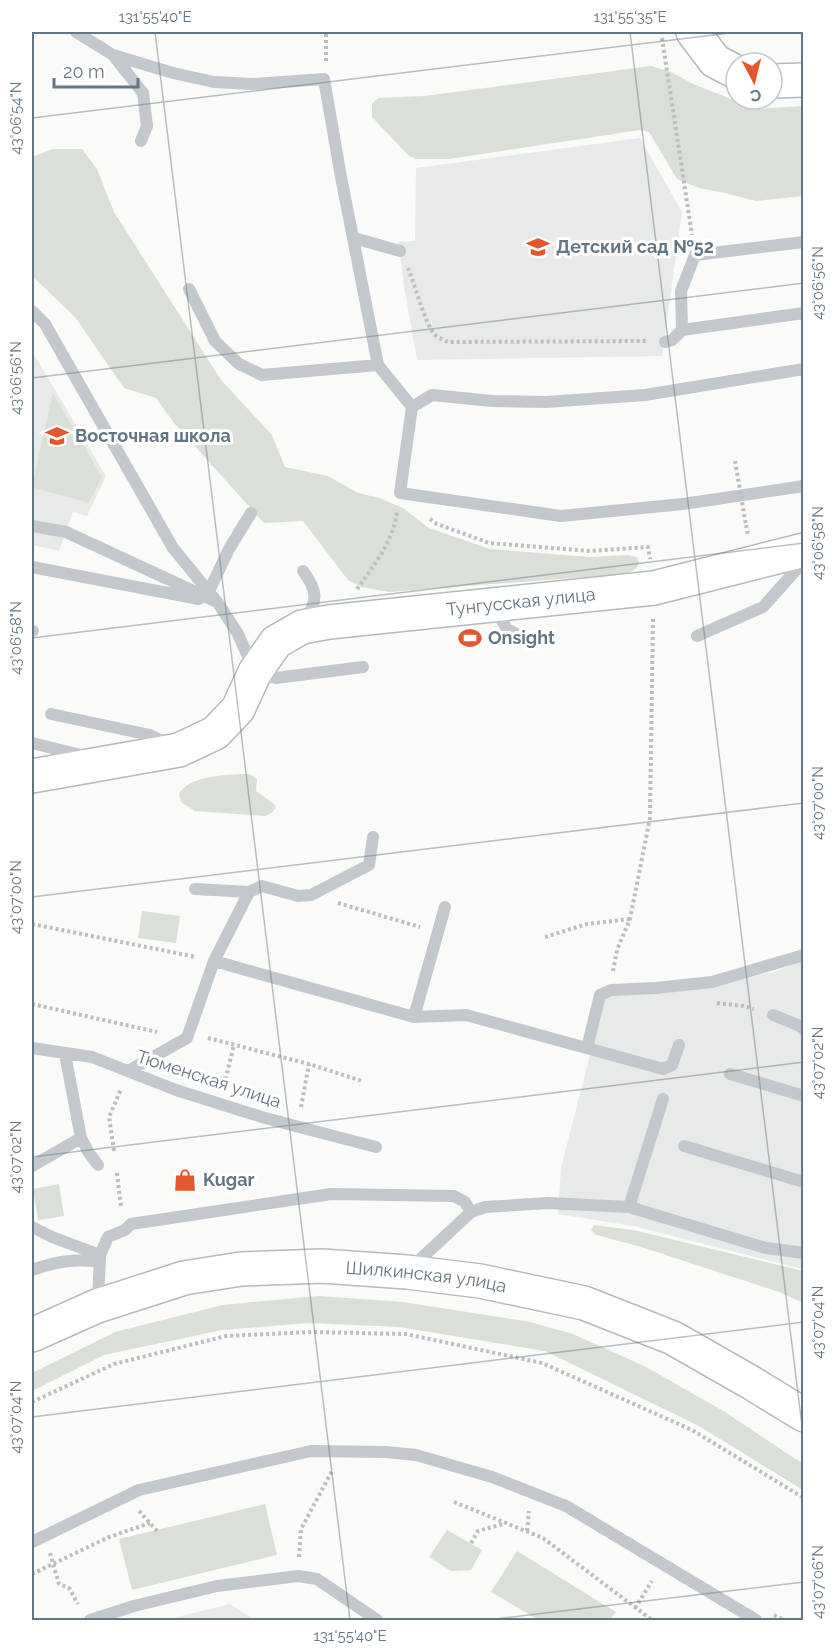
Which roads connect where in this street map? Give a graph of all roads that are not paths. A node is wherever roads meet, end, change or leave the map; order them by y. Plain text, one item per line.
1 (76, 32) edge
2 (694, 32) edge
3 (113, 55) junction
4 (724, 65) edge
5 (804, 80) edge
6 (784, 81) edge
7 (141, 141) dead end
8 (354, 238) junction
9 (804, 242) edge
10 (400, 251) road end
11 (189, 289) dead end
12 (32, 311) edge
13 (804, 313) edge
14 (682, 330) junction
15 (665, 342) road end
16 (378, 365) junction
17 (804, 369) edge
18 (412, 407) junction
19 (804, 486) edge
20 (251, 513) dead end
21 (32, 526) edge
22 (804, 550) edge
23 (804, 561) edge
24 (32, 567) edge
25 (303, 571) dead end
26 (210, 591) junction
27 (218, 603) junction
28 (493, 605) junction
29 (302, 627) junction
30 (697, 636) dead end
31 (530, 641) dead end
32 (363, 667) dead end
33 (255, 672) junction
34 (51, 714) dead end
35 (32, 743) edge
36 (179, 750) junction
37 (106, 762) junction
38 (32, 776) edge
39 (373, 837) dead end
40 (195, 889) dead end
41 (249, 892) junction
42 (445, 907) dead end
43 (804, 955) edge
44 (214, 961) junction
45 (773, 1015) dead end
46 (414, 1017) junction
47 (804, 1030) edge
48 (679, 1045) dead end
49 (32, 1048) edge
50 (587, 1048) junction
51 (65, 1054) junction
52 (128, 1071) junction
53 (730, 1074) dead end
54 (804, 1096) edge
55 (663, 1099) dead end
56 (81, 1138) junction
57 (684, 1146) dead end
58 (376, 1148) dead end
59 (98, 1165) dead end
60 (32, 1167) edge
61 (804, 1182) edge
62 (629, 1207) junction
63 (471, 1212) junction
64 (32, 1227) edge
65 (804, 1253) edge
66 (100, 1258) junction
67 (32, 1270) edge
68 (406, 1272) junction
69 (97, 1306) junction
70 (32, 1335) edge
71 (804, 1415) edge
72 (32, 1542) edge
73 (90, 1620) edge
74 (377, 1620) edge
75 (756, 1620) edge

1 - 3 lane
2 - 4 main road
3 - 7 lane
3 - 8 lane
5 - 6 main road
8 - 10 lane
8 - 16 lane
9 - 14 lane
11 - 16 lane
12 - 26 lane
13 - 14 lane
14 - 15 lane
16 - 18 lane
17 - 18 lane
18 - 19 lane
20 - 26 lane
21 - 27 lane
22 - 28 main road, Тунгусская улица
23 - 30 lane
24 - 27 lane
25 - 29 lane
26 - 27 lane
27 - 33 lane
28 - 29 main road, Тунгусская улица
28 - 31 lane
29 - 33 main road, Тунгусская улица
32 - 33 lane
33 - 36 main road, Тунгусская улица
34 - 36 lane
35 - 37 lane
36 - 37 main road, Тунгусская улица
37 - 38 main road, Тунгусская улица
39 - 41 lane
40 - 41 lane
41 - 44 lane
42 - 46 lane
43 - 50 lane
44 - 46 lane
44 - 52 lane
45 - 47 lane
46 - 50 lane
48 - 50 lane
49 - 51 lane, Тюменская улица
51 - 52 lane, Тюменская улица
51 - 56 lane
52 - 58 lane, Тюменская улица
53 - 54 lane
55 - 62 lane
56 - 59 lane
56 - 60 lane
57 - 61 lane
62 - 63 lane
62 - 65 lane
63 - 66 lane
63 - 68 lane
64 - 66 lane
66 - 67 lane
66 - 69 lane
68 - 69 main road, Шилкинская улица
68 - 71 main road, Шилкинская улица
69 - 70 main road, Шилкинская улица
72 - 75 lane
73 - 74 lane

